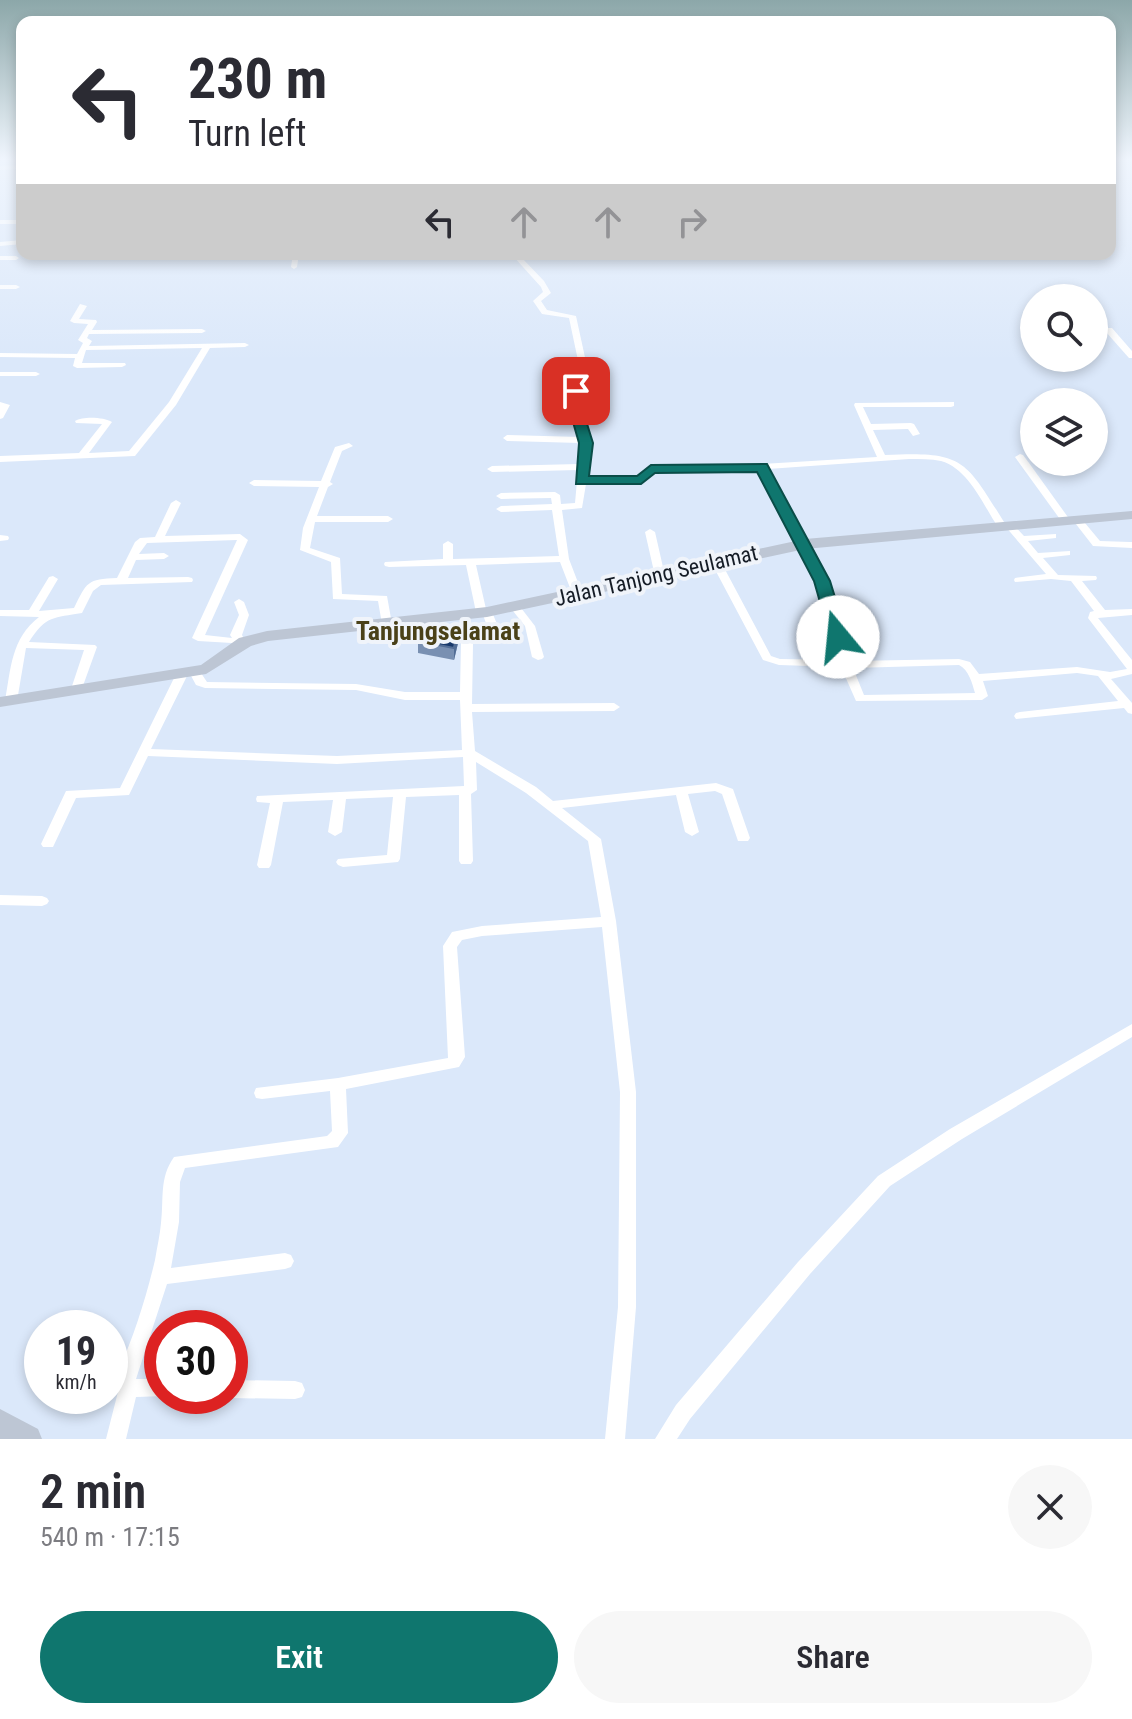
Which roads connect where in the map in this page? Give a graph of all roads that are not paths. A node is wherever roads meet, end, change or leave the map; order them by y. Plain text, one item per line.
1 (0, 258) edge
2 (16, 258) dead end
3 (295, 260) edge
4 (520, 260) edge
5 (294, 267) dead end
6 (0, 287) edge
7 (16, 287) dead end
8 (83, 306) dead end
9 (93, 322) junction
10 (115, 323) dead end
11 (1109, 330) dead end
12 (202, 331) dead end
13 (88, 332) junction
14 (245, 345) dead end
15 (207, 347) junction
16 (82, 352) junction
17 (0, 355) edge
18 (1132, 356) edge
19 (122, 365) dead end
20 (0, 374) edge
21 (22, 374) junction
22 (36, 374) dead end
23 (14, 387) dead end
24 (951, 404) dead end
25 (0, 405) edge
26 (0, 416) edge
27 (79, 421) dead end
28 (869, 427) junction
29 (916, 434) dead end
30 (507, 438) dead end
31 (586, 440) junction
32 (349, 446) dead end
33 (81, 457) junction
34 (882, 458) junction
35 (0, 459) edge
36 (584, 467) junction
37 (762, 467) junction
38 (492, 469) dead end
39 (1036, 476) edge
40 (581, 481) junction
41 (254, 483) dead end
42 (328, 484) junction
43 (501, 496) dead end
44 (176, 503) dead end
45 (559, 508) junction
46 (501, 509) dead end
47 (1132, 515) edge
48 (312, 519) junction
49 (388, 519) dead end
50 (1071, 520) junction
51 (1005, 524) junction
52 (650, 532) dead end
53 (1052, 536) dead end
54 (159, 539) junction
55 (1021, 539) junction
56 (448, 544) dead end
57 (805, 544) junction
58 (1130, 545) dead end
59 (1066, 553) dead end
60 (164, 556) dead end
61 (1036, 556) junction
62 (132, 557) junction
63 (564, 559) junction
64 (448, 562) junction
65 (470, 562) junction
66 (716, 562) junction
67 (389, 564) dead end
68 (660, 576) junction
69 (1053, 576) junction
70 (1092, 578) dead end
71 (53, 579) dead end
72 (1075, 579) junction
73 (188, 580) dead end
74 (1019, 580) dead end
75 (121, 581) junction
76 (577, 593) junction
77 (239, 602) dead end
78 (514, 606) junction
79 (484, 612) junction
80 (1132, 612) edge
81 (0, 613) edge
82 (32, 614) junction
83 (50, 614) junction
84 (1102, 614) junction
85 (387, 624) junction
86 (242, 642) junction
87 (21, 645) junction
88 (538, 657) dead end
89 (847, 665) junction
90 (1132, 669) edge
91 (189, 673) junction
92 (1105, 674) junction
93 (976, 678) junction
94 (76, 692) junction
95 (6, 702) edge
96 (466, 702) junction
97 (614, 707) dead end
98 (1129, 707) edge
99 (1020, 716) dead end
100 (142, 752) junction
101 (469, 753) junction
102 (681, 790) junction
103 (465, 791) junction
104 (400, 793) junction
105 (340, 796) junction
106 (262, 799) dead end
107 (277, 799) junction
108 (552, 805) junction
109 (335, 832) dead end
110 (692, 832) dead end
111 (743, 838) dead end
112 (48, 844) dead end
113 (466, 861) dead end
114 (343, 862) dead end
115 (264, 865) dead end
116 (0, 900) edge
117 (42, 901) dead end
118 (609, 921) junction
119 (1132, 1030) edge
120 (338, 1084) junction
121 (262, 1093) dead end
122 (285, 1261) dead end
123 (161, 1277) junction
124 (129, 1388) junction
125 (144, 1388) edge
126 (248, 1389) edge
127 (295, 1390) dead end
128 (0, 1424) edge
129 (27, 1439) edge
130 (116, 1439) edge
131 (615, 1439) edge
132 (665, 1439) edge

1 - 2 street
3 - 5 street
4 - 31 street
6 - 7 street
8 - 9 street
9 - 10 street
9 - 13 street
11 - 18 street
12 - 13 street
13 - 16 street
14 - 15 street
15 - 16 street
15 - 33 street
16 - 17 street
16 - 19 street
20 - 21 street
21 - 22 street
21 - 23 street
24 - 28 street
25 - 26 street
27 - 33 street
28 - 29 street
28 - 34 street
30 - 31 street
31 - 36 street
32 - 42 street
33 - 35 street
34 - 37 street
34 - 51 street
36 - 38 street
36 - 40 street
37 - 40 street
37 - 57 street
39 - 50 street
40 - 45 street
41 - 42 street
42 - 48 street
43 - 45 street
44 - 54 street
45 - 46 street
45 - 63 street
47 - 50 street, Jalan Tanjong Seulamat
48 - 49 street
48 - 85 street
50 - 51 street, Jalan Tanjong Seulamat
50 - 58 street
51 - 55 street
51 - 57 street, Jalan Tanjong Seulamat
52 - 68 street
53 - 55 street
54 - 62 street
54 - 86 street
55 - 61 street
56 - 64 street
57 - 66 street, Jalan Tanjong Seulamat
57 - 89 street
59 - 61 street
60 - 62 street
61 - 69 street
62 - 75 street
63 - 65 street
63 - 76 street
64 - 65 street
64 - 67 street
65 - 79 street
66 - 68 street, Jalan Tanjong Seulamat
66 - 89 street
68 - 76 street, Jalan Tanjong Seulamat
69 - 72 street
69 - 74 street
70 - 72 street
71 - 82 street
72 - 84 street
73 - 75 street
75 - 83 street
76 - 78 street, Jalan Tanjong Seulamat
77 - 86 street
78 - 79 street, Jalan Tanjong Seulamat
78 - 88 street
79 - 85 street, Jalan Tanjong Seulamat
79 - 96 street
80 - 84 street
81 - 82 street
82 - 83 street
83 - 87 street
84 - 90 street
85 - 86 street, Jalan Tanjong Seulamat
86 - 91 street, Jalan Tanjong Seulamat
87 - 94 street
87 - 95 street
89 - 93 street
89 - 93 street
90 - 92 street
91 - 94 street, Jalan Tanjong Seulamat
91 - 96 street
91 - 100 street
92 - 93 street
92 - 98 street
94 - 95 street, Jalan Tanjong Seulamat
96 - 97 street
96 - 101 street
98 - 99 street
100 - 101 street
100 - 112 street
101 - 103 street
101 - 108 street
102 - 108 street
102 - 110 street
102 - 111 street
103 - 104 street
103 - 113 street
104 - 105 street
104 - 114 street
105 - 107 street
105 - 109 street
106 - 107 street
107 - 115 street
108 - 118 street
116 - 117 street
118 - 120 street
118 - 131 street
119 - 132 street
120 - 121 street
120 - 123 street
122 - 123 street
123 - 124 street
124 - 125 street
124 - 130 street
126 - 127 street
128 - 129 street

